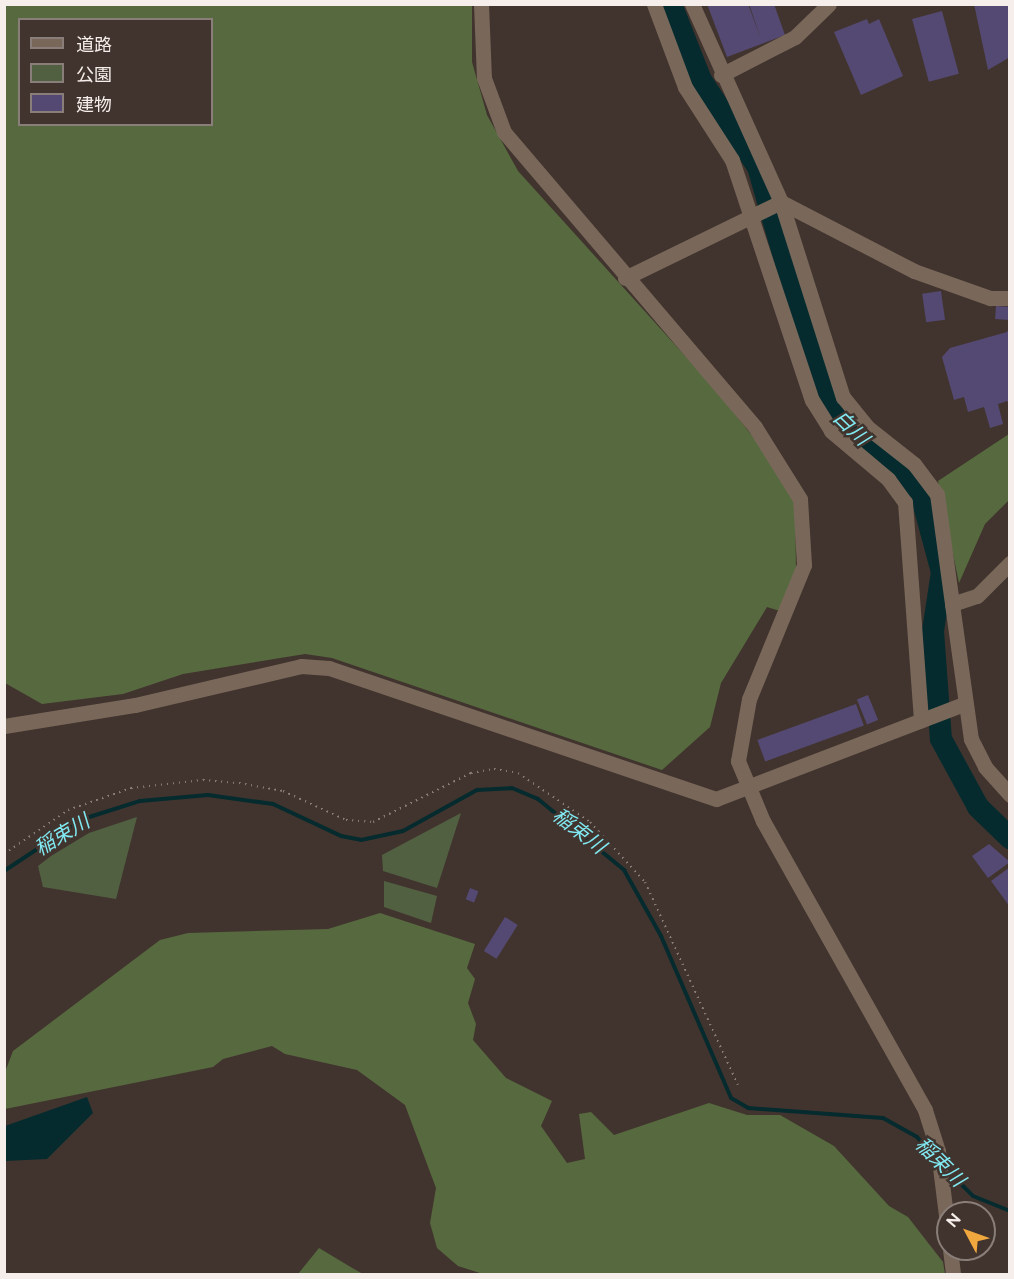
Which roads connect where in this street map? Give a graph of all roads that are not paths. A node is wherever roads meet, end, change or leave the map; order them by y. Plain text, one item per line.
1 (481, 4) edge
2 (654, 4) edge
3 (692, 4) edge
4 (829, 4) edge
5 (721, 75) junction
6 (781, 202) junction
7 (752, 219) junction
8 (625, 278) junction
9 (1010, 298) edge
10 (1010, 563) edge
11 (952, 603) junction
12 (964, 704) junction
13 (921, 720) junction
14 (4, 726) edge
15 (745, 784) junction
16 (1010, 795) edge
17 (944, 1201) edge

1 - 8 street
2 - 7 street
3 - 5 street
4 - 5 street
5 - 6 street
6 - 7 street
6 - 9 street
6 - 11 street
7 - 8 street
7 - 13 street
8 - 15 street
10 - 11 street
11 - 12 street
12 - 13 street
12 - 16 street
13 - 15 street
14 - 15 street
15 - 17 street

